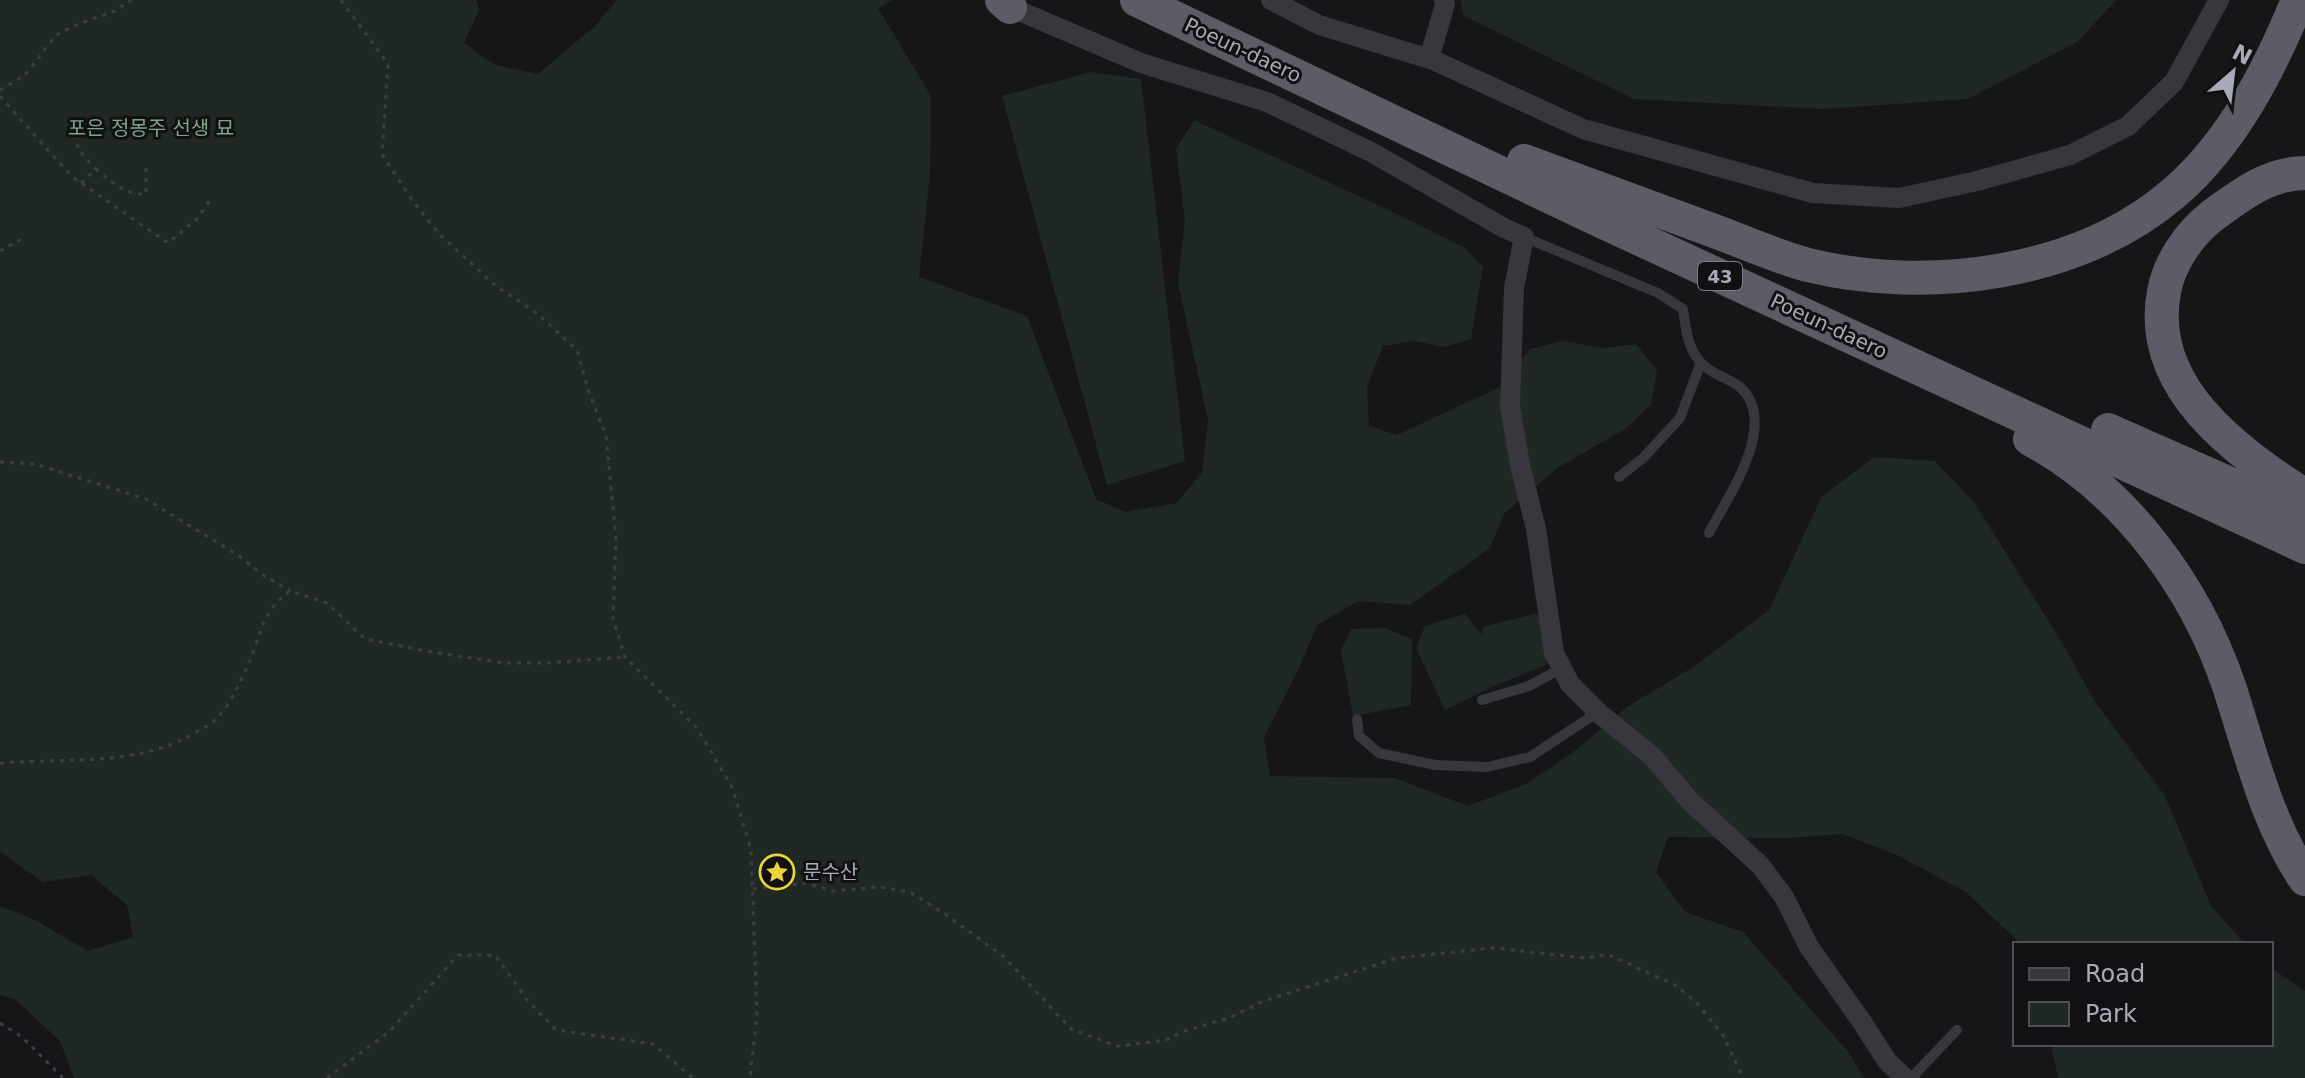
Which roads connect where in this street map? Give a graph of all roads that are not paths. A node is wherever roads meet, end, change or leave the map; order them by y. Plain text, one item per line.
1 (1137, 0) edge
2 (1190, 0) edge
3 (1271, 0) edge
4 (1444, 0) edge
5 (2219, 0) edge
6 (2298, 0) edge
7 (1009, 2) edge
8 (1429, 59) junction
9 (1524, 161) junction
10 (2305, 173) edge
11 (1524, 237) junction
12 (1780, 303) junction
13 (1700, 365) junction
14 (1619, 477) dead end
15 (2305, 496) edge
16 (2305, 517) edge
17 (1709, 533) dead end
18 (2305, 547) edge
19 (1562, 668) junction
20 (1482, 700) dead end
21 (1598, 712) junction
22 (1357, 719) dead end
23 (2305, 879) edge
24 (1957, 1030) dead end
25 (1905, 1078) edge
26 (1915, 1078) edge

1 - 12 highway, Poeun-daero / 43
2 - 9 highway, Poeun-daero / 43
3 - 8 street
4 - 8 street
5 - 8 street
6 - 9 highway
7 - 11 street
9 - 16 highway, Poeun-daero / 43
10 - 15 highway
11 - 13 lane
11 - 19 street
12 - 18 highway, Poeun-daero / 43
12 - 23 highway
13 - 14 lane
13 - 17 lane
19 - 20 lane
19 - 21 street
21 - 22 lane
21 - 25 street
24 - 26 lane

